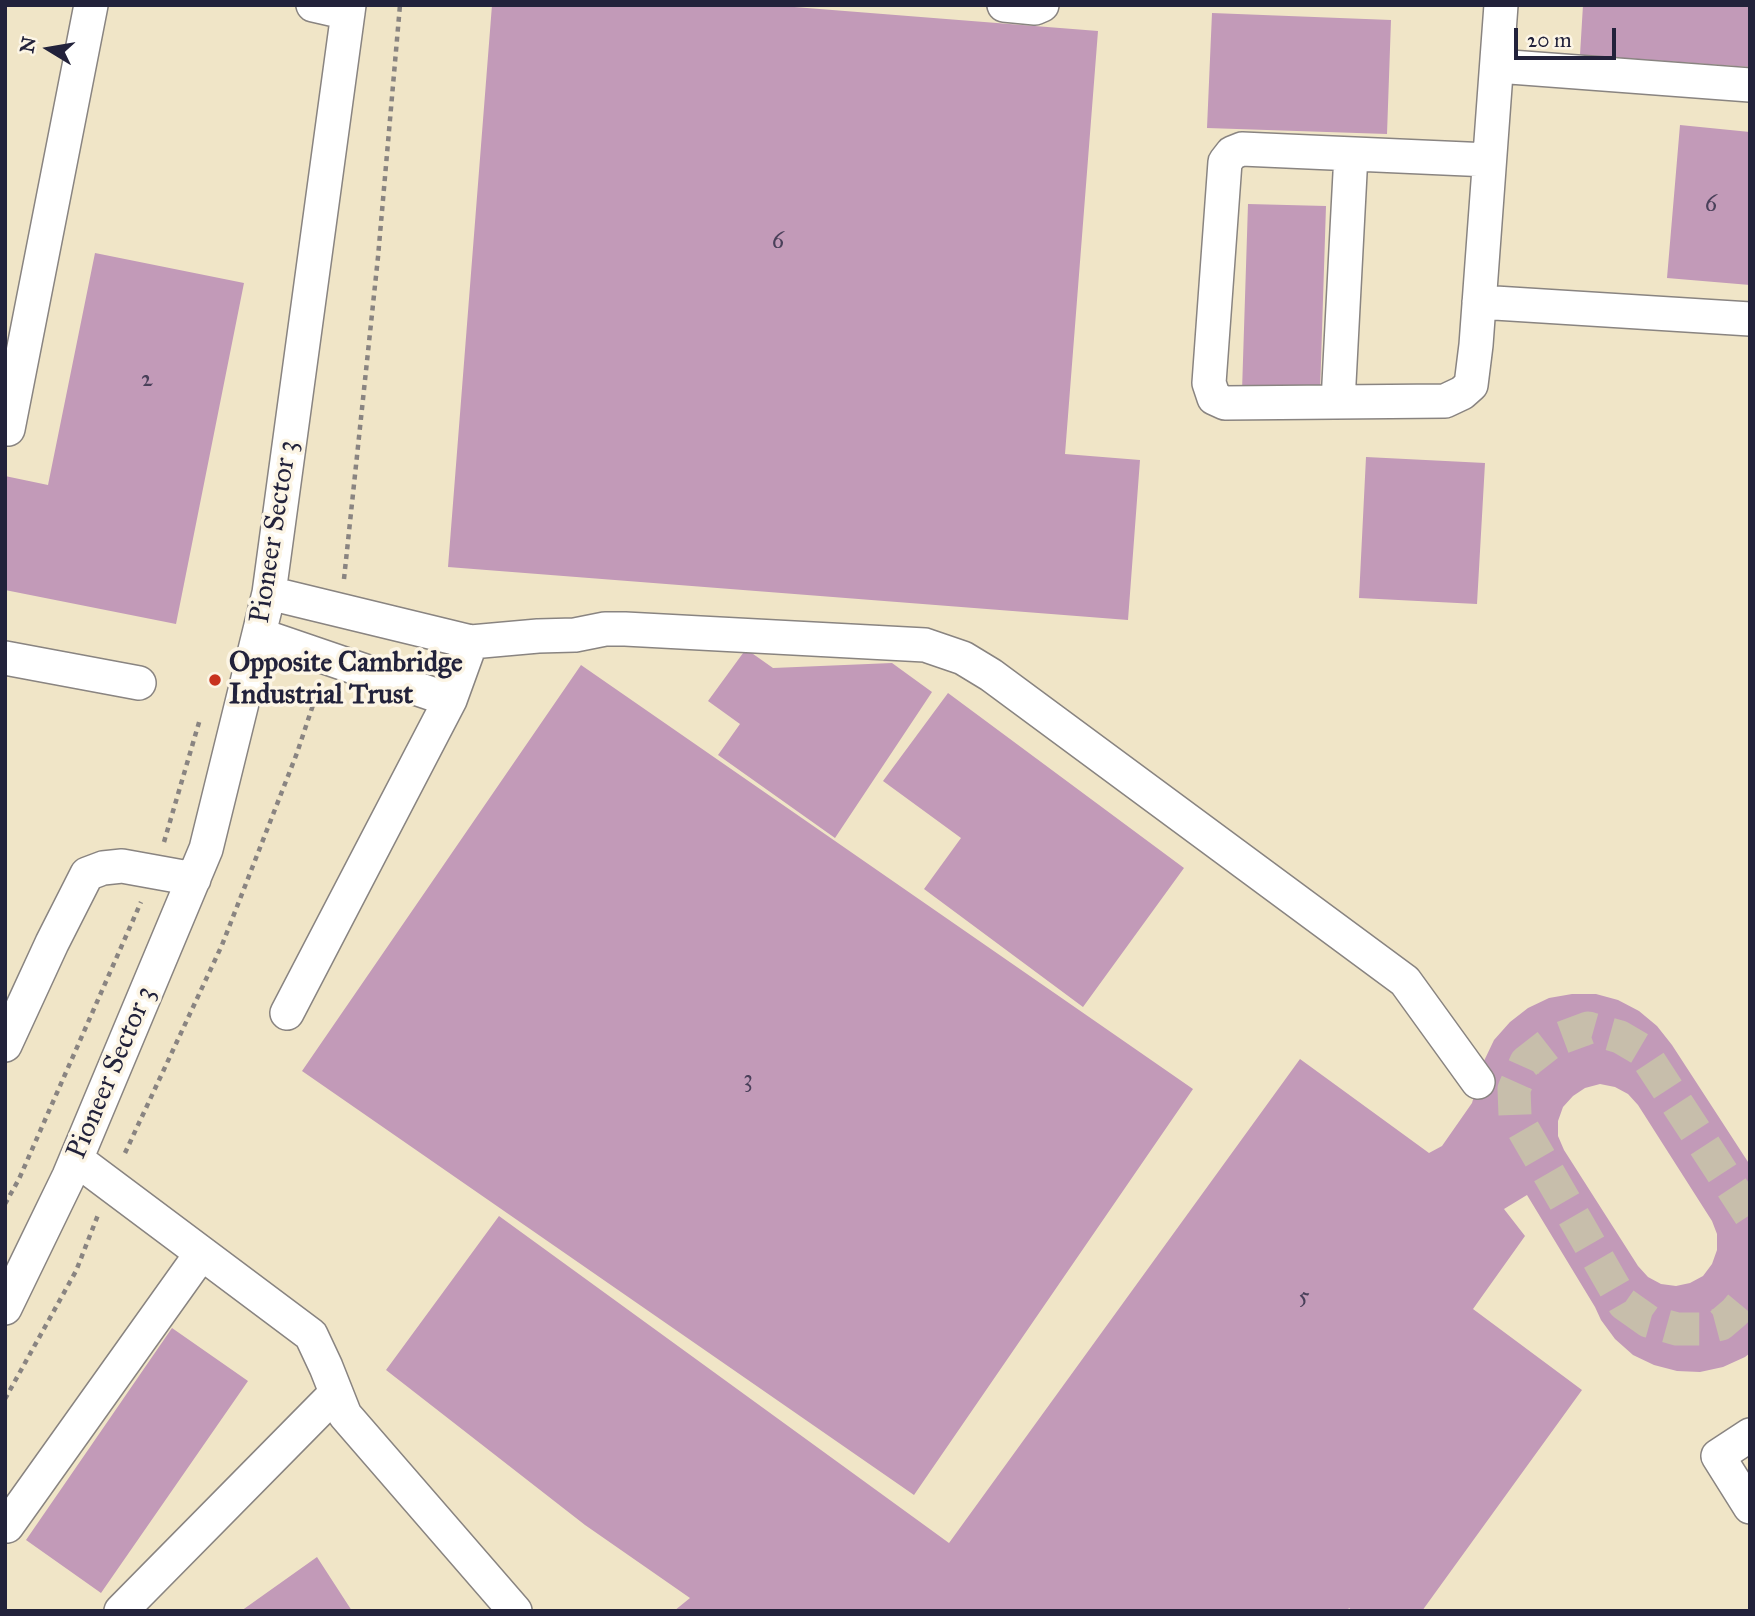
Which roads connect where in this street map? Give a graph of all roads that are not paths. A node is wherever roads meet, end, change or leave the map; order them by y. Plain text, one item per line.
1 (91, 5) edge
2 (313, 5) edge
3 (1004, 5) edge
4 (1042, 5) edge
5 (1501, 5) edge
6 (349, 9) edge
7 (1497, 66) junction
8 (1750, 85) edge
9 (1351, 154) junction
10 (1489, 160) junction
11 (1479, 302) junction
12 (1750, 319) edge
13 (1338, 402) junction
14 (8, 429) dead end
15 (269, 593) junction
16 (260, 635) junction
17 (471, 642) junction
18 (5, 658) edge
19 (139, 683) dead end
20 (450, 700) junction
21 (194, 879) junction
22 (287, 1013) dead end
23 (5, 1045) edge
24 (1478, 1082) dead end
25 (76, 1159) junction
26 (201, 1254) junction
27 (5, 1308) edge
28 (336, 1393) junction
29 (1750, 1435) edge
30 (1750, 1507) edge
31 (6, 1526) edge
32 (121, 1611) edge
33 (516, 1611) edge

1 - 14 street
2 - 6 street
3 - 4 street
5 - 7 street
6 - 15 street, Pioneer Sector 3
7 - 8 street
7 - 10 street
9 - 10 street
9 - 13 street
9 - 13 street
10 - 11 street
11 - 12 street
11 - 13 street
15 - 16 street, Pioneer Sector 3
15 - 17 street
16 - 20 street
16 - 21 street, Pioneer Sector 3
17 - 20 street
17 - 24 street
18 - 19 street
20 - 22 street
21 - 23 street
21 - 25 street, Pioneer Sector 3
25 - 26 street
25 - 27 street, Pioneer Sector 3
26 - 28 street
26 - 31 street
28 - 32 street
28 - 33 street
29 - 30 street

